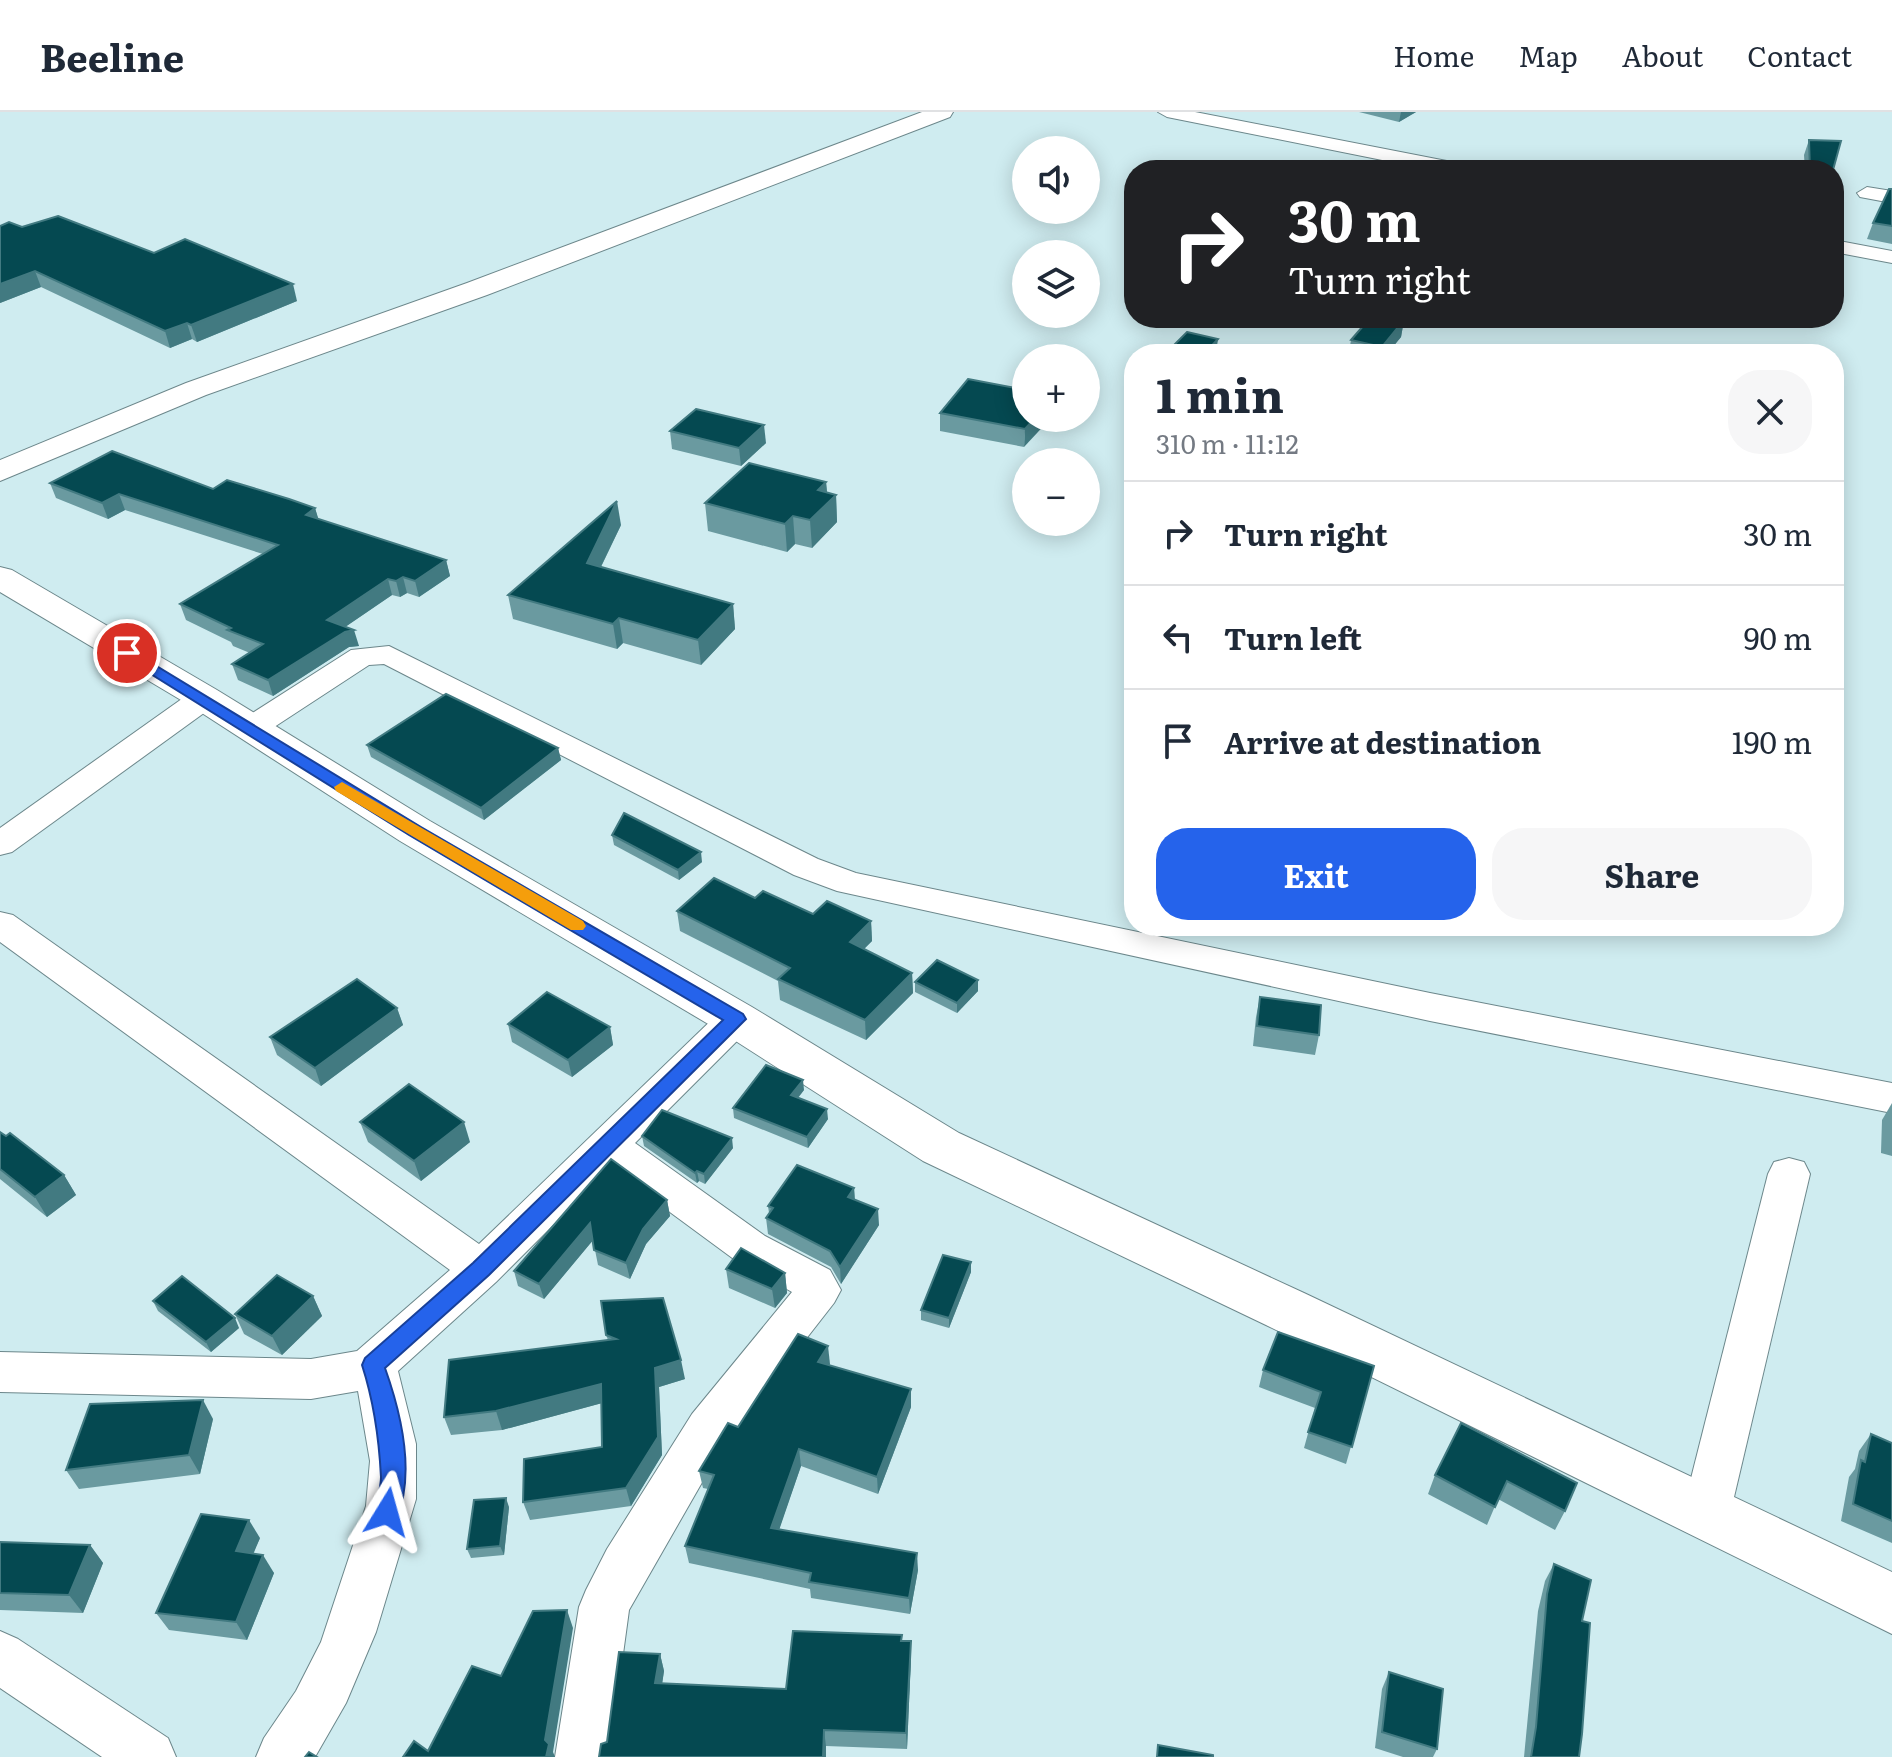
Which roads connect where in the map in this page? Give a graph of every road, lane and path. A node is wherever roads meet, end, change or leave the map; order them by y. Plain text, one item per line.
1 (942, 112) edge
2 (1167, 112) edge
3 (1411, 160) edge
4 (1867, 193) dead end
5 (1892, 197) edge
6 (1844, 248) edge
7 (1892, 257) edge
8 (0, 471) edge
9 (0, 577) edge
10 (204, 698) junction
11 (251, 728) junction
12 (0, 844) edge
13 (0, 924) edge
14 (736, 1019) junction
15 (1892, 1098) edge
16 (608, 1145) junction
17 (1789, 1174) dead end
18 (481, 1269) junction
19 (373, 1365) junction
20 (0, 1372) edge
21 (1706, 1514) junction
22 (1892, 1604) edge
23 (5, 1668) edge
24 (149, 1757) edge
25 (283, 1757) edge
26 (582, 1757) edge

1 - 8 street
2 - 3 street
4 - 5 street
6 - 7 street
9 - 10 street
10 - 11 street
10 - 12 street
11 - 14 street
11 - 15 street
13 - 18 street
14 - 16 street
14 - 21 street
16 - 18 street
16 - 26 street
17 - 21 street
18 - 19 street
19 - 20 street
19 - 25 street
21 - 22 street
23 - 24 street

